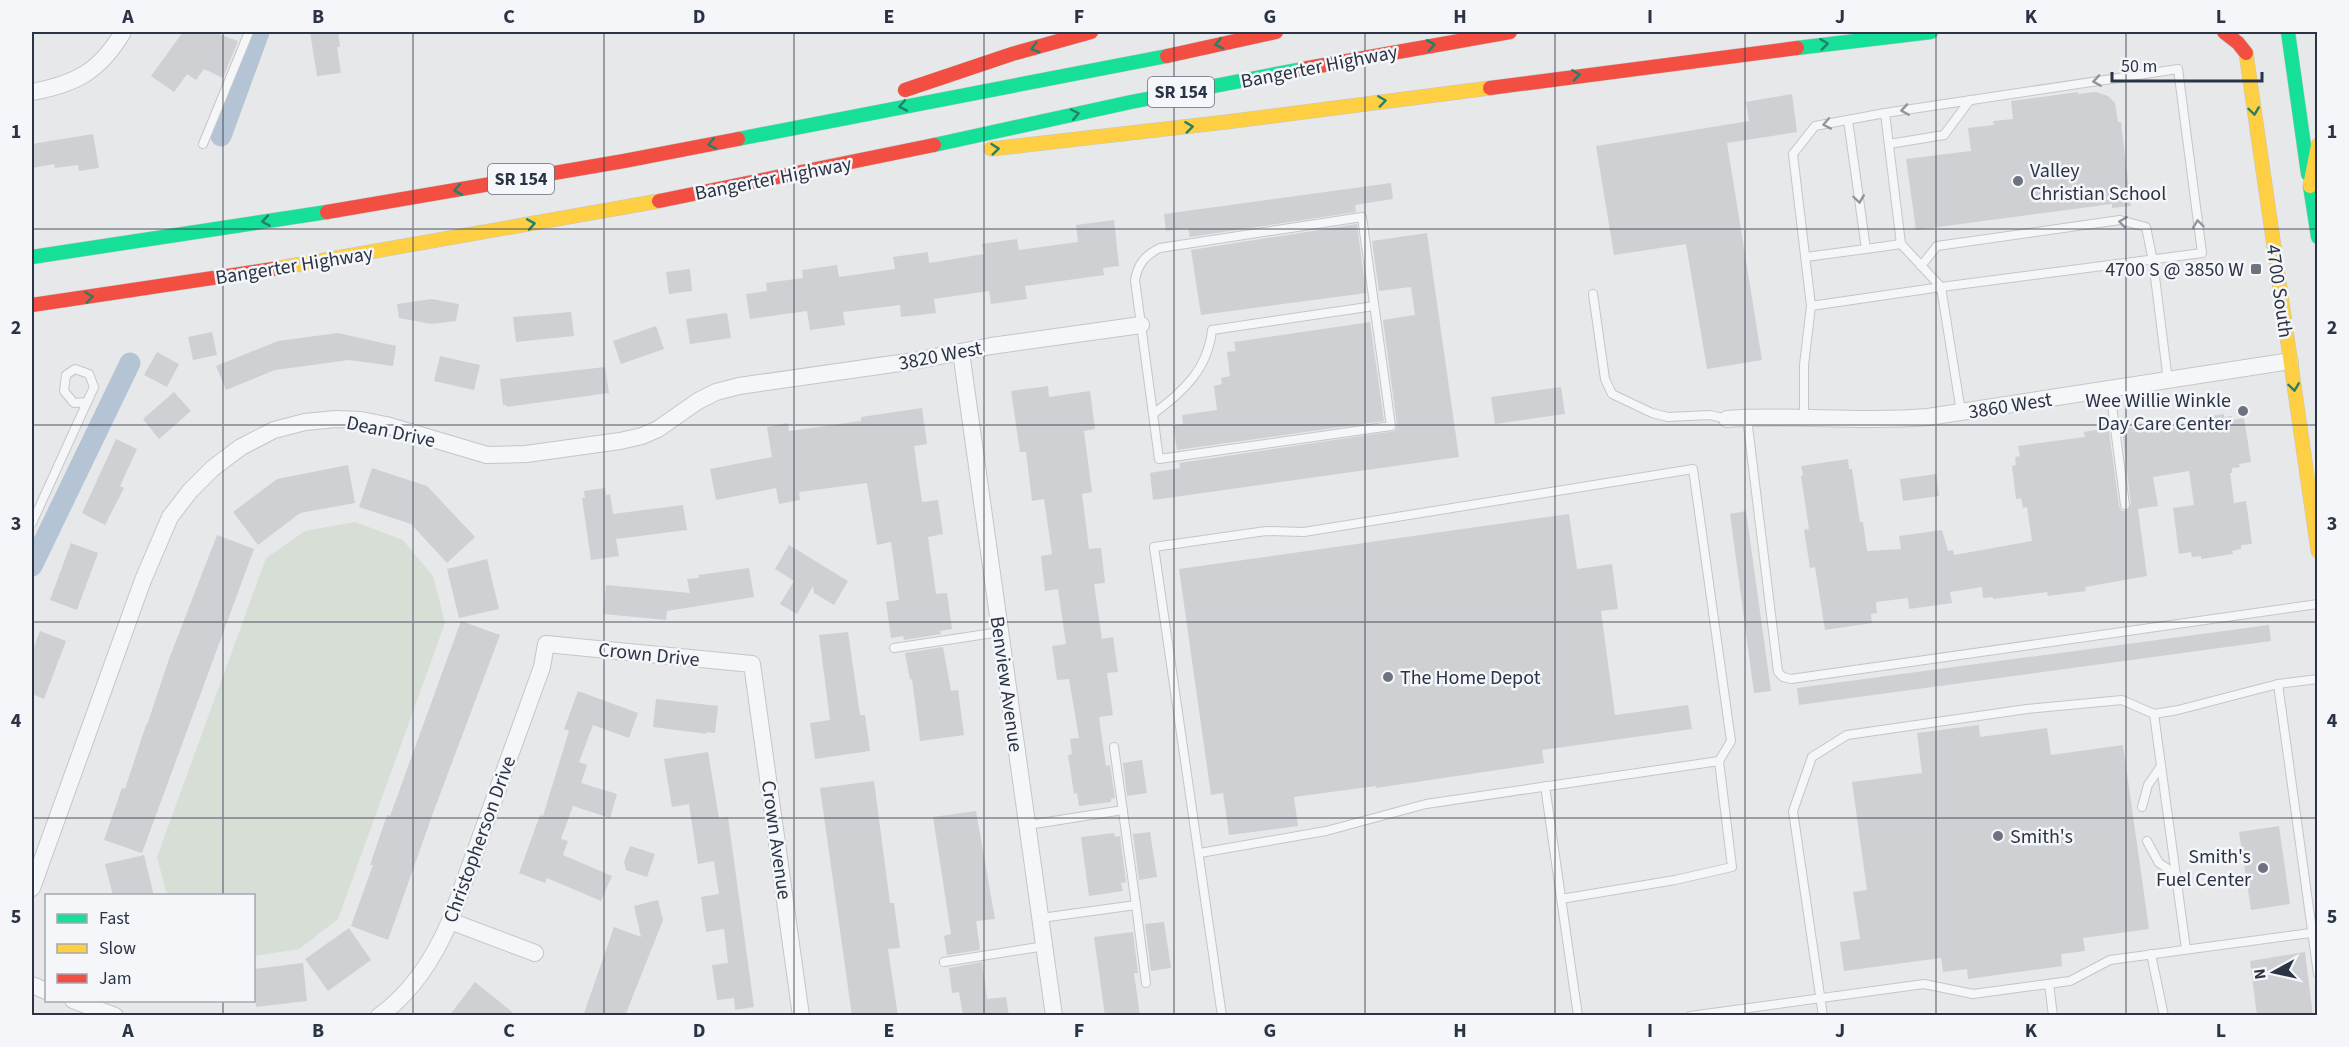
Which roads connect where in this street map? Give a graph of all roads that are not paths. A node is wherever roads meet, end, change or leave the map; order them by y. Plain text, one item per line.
1 (123, 32) edge
2 (249, 32) edge
3 (1091, 32) edge
4 (1276, 32) edge
5 (1510, 32) edge
6 (1931, 32) edge
7 (2224, 32) edge
8 (2243, 32) edge
9 (2288, 32) edge
10 (2246, 53) junction
11 (32, 92) edge
12 (1970, 100) junction
13 (1885, 113) junction
14 (1848, 120) junction
15 (822, 121) junction
16 (203, 144) dead end
17 (1888, 144) junction
18 (2318, 145) edge
19 (854, 162) junction
20 (2310, 186) junction
21 (2318, 237) edge
22 (1901, 244) junction
23 (1866, 249) junction
24 (32, 257) edge
25 (1806, 257) junction
26 (2153, 261) junction
27 (1921, 266) junction
28 (1941, 287) junction
29 (1593, 294) dead end
30 (32, 305) edge
31 (1374, 306) junction
32 (1811, 306) junction
33 (1141, 325) junction
34 (961, 352) junction
35 (2290, 361) junction
36 (2168, 381) junction
37 (740, 386) joint
38 (2110, 390) junction
39 (87, 402) dead end
40 (1961, 412) junction
41 (1153, 414) junction
42 (2298, 415) junction
43 (1804, 417) junction
44 (1747, 418) junction
45 (1727, 419) joint
46 (2318, 453) edge
47 (2126, 505) dead end
48 (32, 523) edge
49 (2318, 530) edge
50 (2317, 547) edge
51 (2318, 551) edge
52 (2318, 604) edge
53 (1000, 632) junction
54 (546, 644) joint
55 (894, 648) dead end
56 (752, 664) joint
57 (2318, 680) edge
58 (2278, 684) junction
59 (2154, 714) junction
60 (1114, 747) dead end
61 (1719, 761) junction
62 (2161, 766) junction
63 (1545, 786) junction
64 (2142, 807) dead end
65 (1123, 810) junction
66 (1028, 825) junction
67 (2147, 841) dead end
68 (1200, 853) junction
69 (2176, 874) junction
70 (32, 888) edge
71 (1561, 899) junction
72 (1136, 905) junction
73 (1041, 918) junction
74 (450, 921) junction
75 (2315, 933) edge
76 (1045, 946) junction
77 (2186, 949) junction
78 (535, 953) dead end
79 (2151, 954) junction
80 (944, 962) dead end
81 (2318, 974) edge
82 (1146, 984) dead end
83 (2049, 984) junction
84 (1821, 999) junction
85 (78, 1002) edge
86 (115, 1016) edge
87 (379, 1016) edge
88 (801, 1016) edge
89 (1054, 1016) edge
90 (1222, 1016) edge
91 (1578, 1016) edge
92 (1690, 1016) edge
93 (1823, 1016) edge
94 (2053, 1016) edge
95 (2163, 1016) edge

1 - 11 street
2 - 16 lane
3 -> 15 main road
4 -> 15 main road, Bangerter Highway / SR 154
19 -> 5 main road, Bangerter Highway / SR 154
19 -> 6 main road
7 - 10 main road
8 - 10 main road, 4700 South
9 - 20 main road
10 -> 35 main road, 4700 South
12 -> 13 lane
12 - 17 lane
26 -> 12 lane
13 - 14 lane
13 - 17 lane
14 -> 23 lane
14 -> 25 lane
15 -> 24 main road, Bangerter Highway / SR 154
17 - 22 lane
18 - 20 main road
30 -> 19 main road, Bangerter Highway / SR 154
20 - 21 main road
22 - 23 lane
22 - 27 lane
23 - 25 lane
25 - 32 lane
26 -> 27 lane
26 - 28 lane
26 - 36 lane
27 - 28 lane
28 - 32 lane
28 - 40 lane
29 - 45 lane
31 - 33 lane
31 - 41 lane
31 - 41 lane
32 - 43 lane
33 - 34 street, 3820 West
33 - 41 lane
34 - 37 street, 3820 West
34 - 53 street, Benview Avenue
35 - 36 street, 3860 West
35 -> 42 main road, 4700 South
36 - 38 street, 3860 West
37 - 70 street, Dean Drive
38 - 40 street, 3860 West
38 - 47 lane
39 - 48 lane
40 - 43 street, 3860 West
42 - 46 street
42 - 50 main road, 4700 South
43 - 44 street, 3860 West
44 - 45 street, 3860 West
44 - 52 lane
49 - 50 street
50 - 51 main road, 4700 South
53 - 55 lane
53 - 66 street, Benview Avenue
54 - 56 street, Crown Drive
54 - 74 street, Christopherson Drive
56 - 88 street, Crown Avenue
57 - 58 lane
58 - 59 lane
58 - 75 lane
59 - 62 lane
59 - 84 lane
60 - 65 lane
61 - 63 lane
61 - 68 lane
61 - 71 lane
62 - 64 lane
62 - 69 lane
63 - 68 lane
63 - 71 lane
65 - 66 lane
65 - 72 lane
66 - 73 street, Benview Avenue
67 - 69 lane
68 - 90 lane
69 - 77 lane
71 - 91 lane
72 - 73 lane
72 - 82 lane
73 - 76 street, Benview Avenue
74 - 78 street
74 - 87 street, Christopherson Drive
75 - 77 lane
75 - 81 lane
76 - 80 lane
76 - 89 street, Benview Avenue
77 - 79 lane
79 - 83 lane
79 - 95 lane
83 - 84 lane
83 - 94 lane
84 - 92 lane
84 - 93 lane
85 - 86 street

